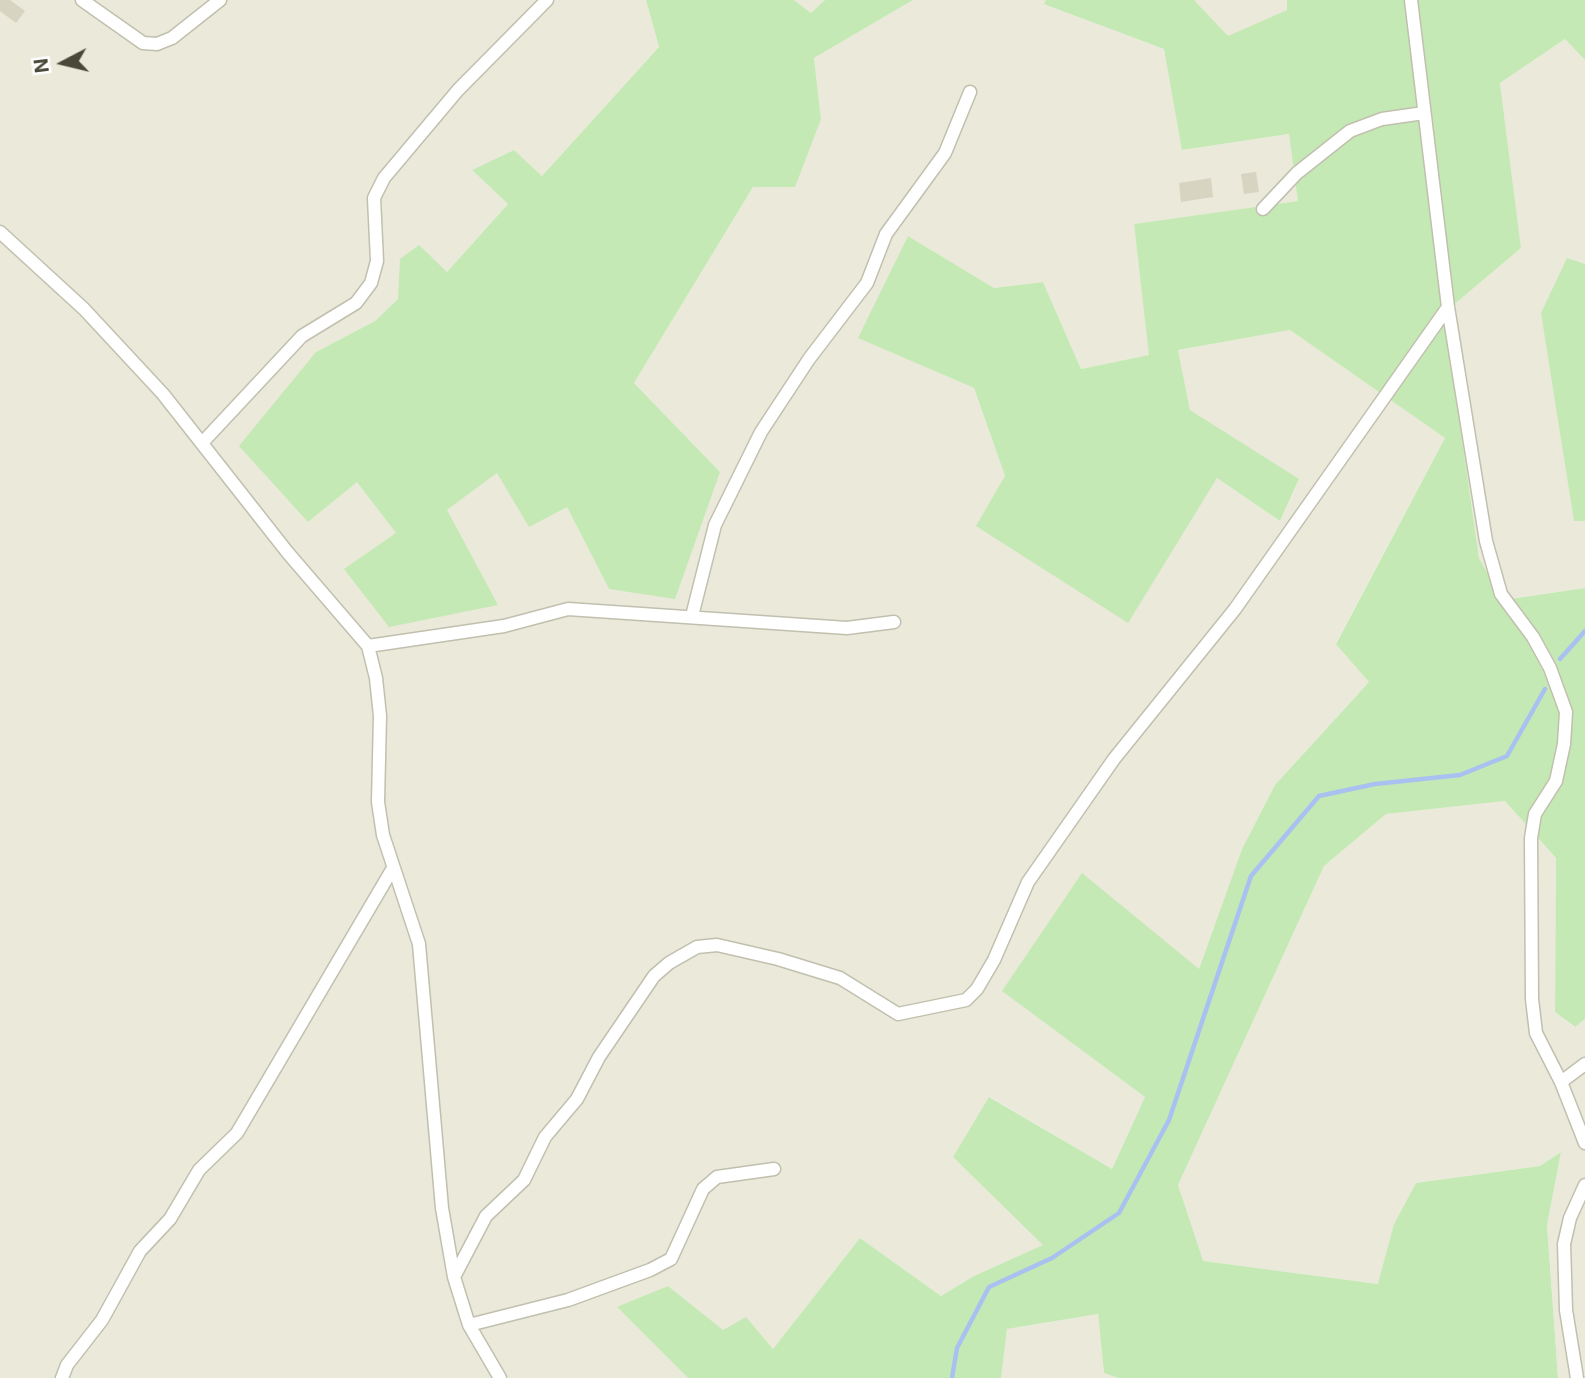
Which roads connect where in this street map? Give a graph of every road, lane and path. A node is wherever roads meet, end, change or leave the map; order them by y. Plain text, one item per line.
1 (82, 0) edge
2 (220, 0) edge
3 (547, 0) edge
4 (1411, 0) edge
5 (970, 92) dead end
6 (1424, 113) junction
7 (1263, 209) dead end
8 (0, 232) edge
9 (1448, 307) junction
10 (202, 443) junction
11 (692, 616) junction
12 (894, 622) dead end
13 (368, 646) junction
14 (393, 867) junction
15 (1585, 1064) edge
16 (1561, 1082) junction
17 (1585, 1143) edge
18 (774, 1170) dead end
19 (1585, 1185) edge
20 (454, 1277) junction
21 (469, 1325) junction
22 (62, 1378) edge
23 (500, 1378) edge
24 (1577, 1378) edge

1 - 2 street
3 - 10 street
4 - 6 street
5 - 11 street
6 - 7 street
6 - 9 street
8 - 10 street
9 - 16 street
9 - 20 street
10 - 13 street
11 - 12 street
11 - 13 street
13 - 14 street
14 - 20 street
14 - 22 street
15 - 16 street
16 - 17 street
18 - 21 street
19 - 24 street
20 - 21 street
21 - 23 street

